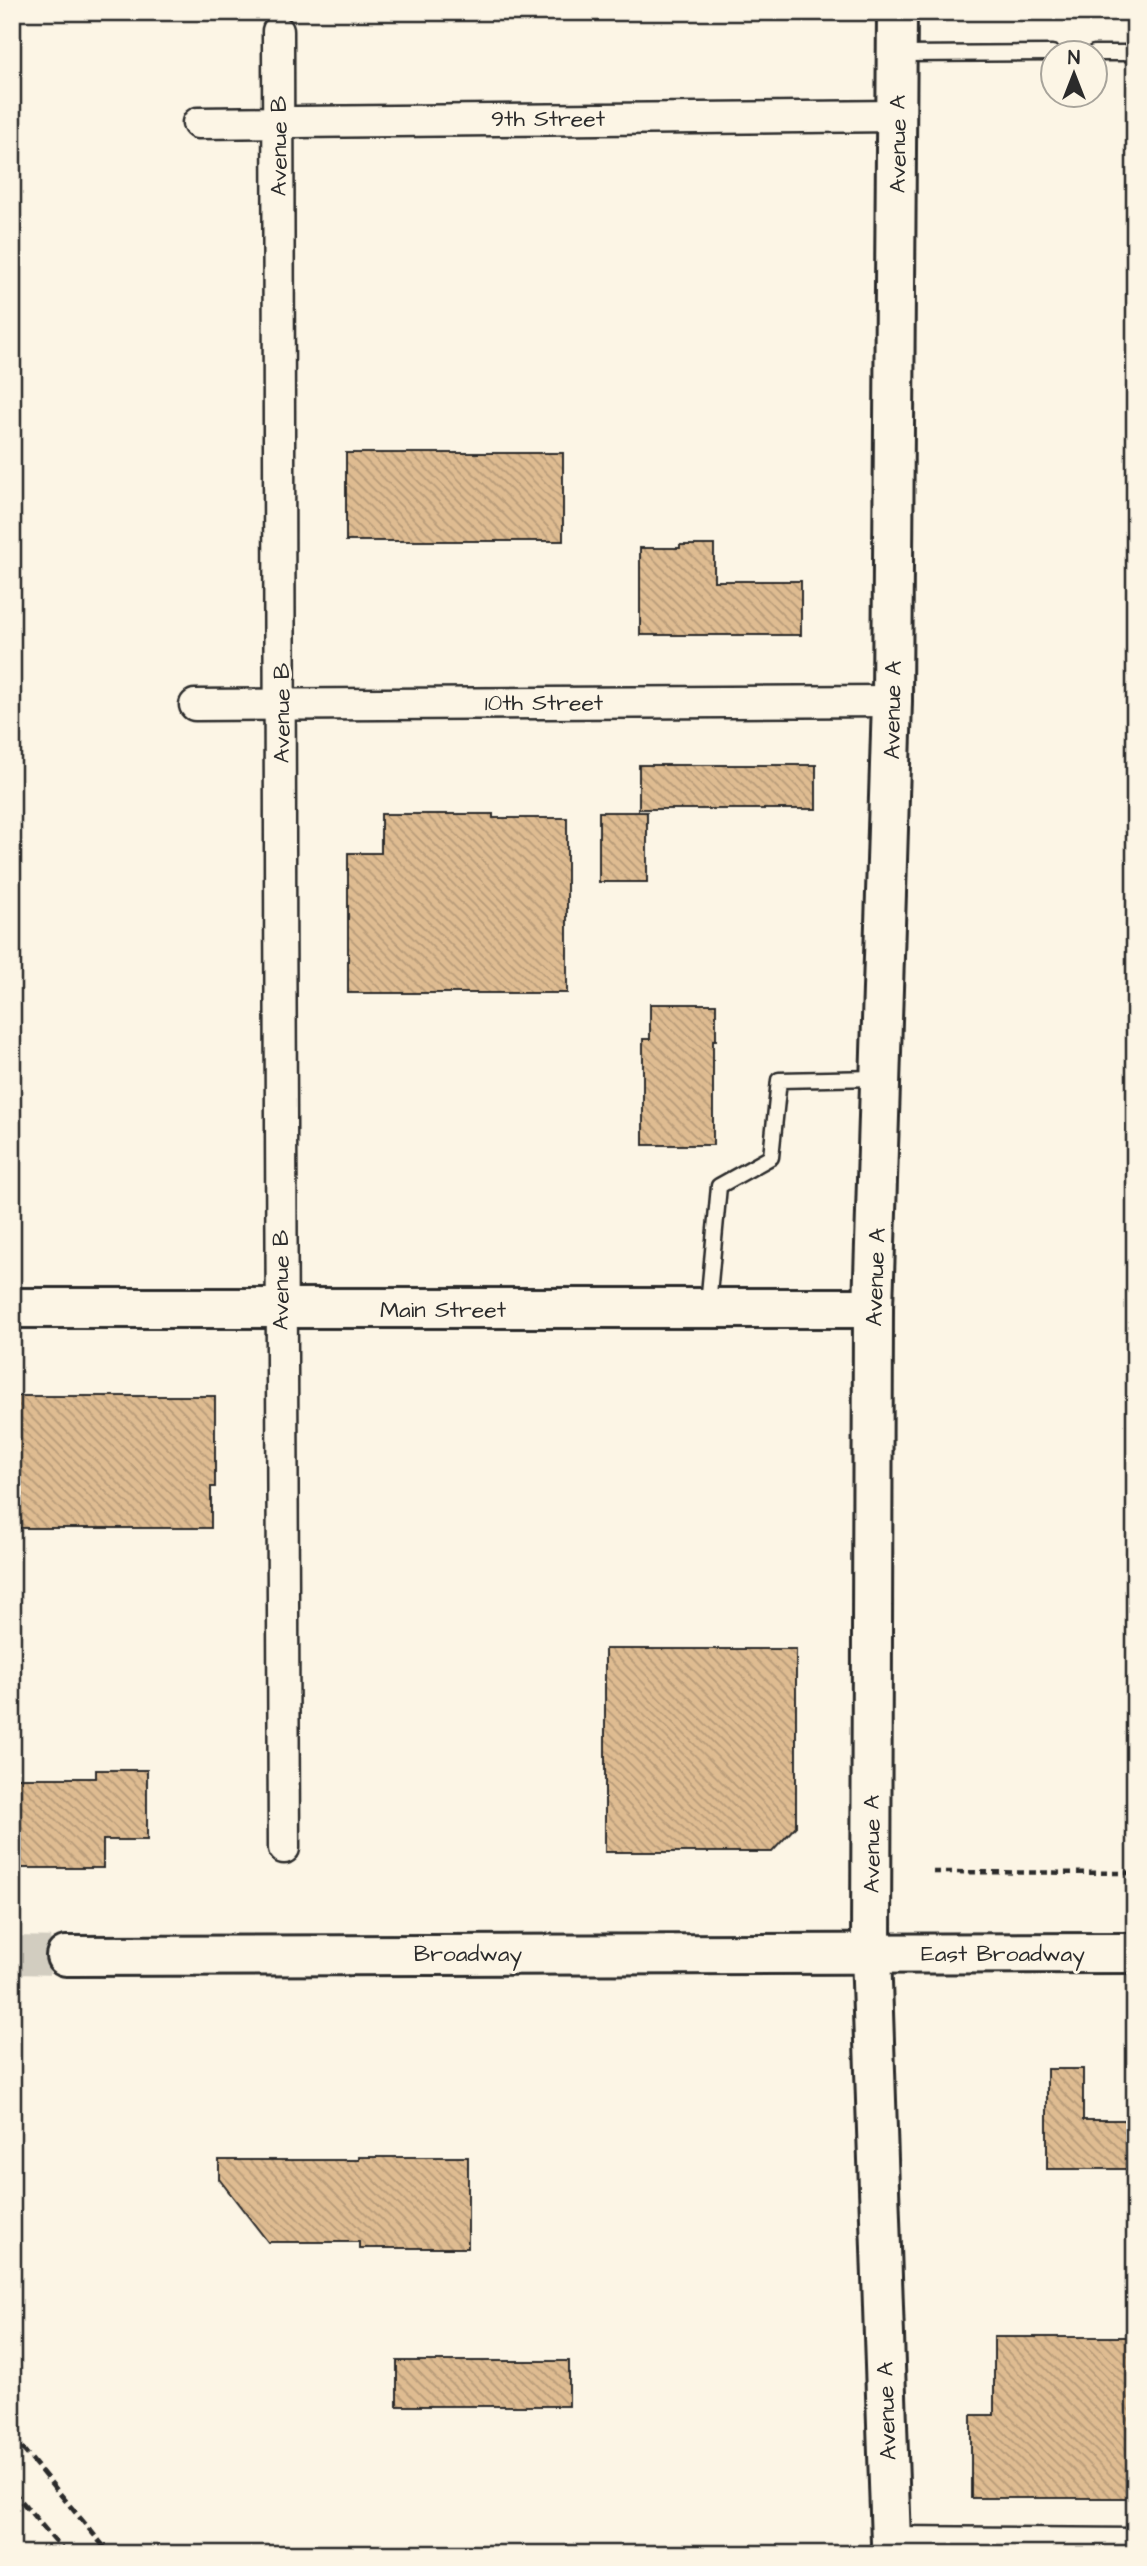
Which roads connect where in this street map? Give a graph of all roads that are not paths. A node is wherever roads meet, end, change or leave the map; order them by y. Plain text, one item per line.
1 (897, 12) edge
2 (278, 31) dead end
3 (1038, 53) edge
4 (1108, 53) edge
5 (1135, 53) edge
6 (897, 54) junction
7 (897, 116) junction
8 (278, 121) junction
9 (198, 122) dead end
10 (892, 701) junction
11 (282, 704) junction
12 (195, 705) dead end
13 (882, 1077) junction
14 (12, 1308) edge
15 (708, 1308) junction
16 (873, 1308) junction
17 (280, 1310) junction
18 (284, 1848) dead end
19 (871, 1953) junction
20 (1135, 1953) edge
21 (66, 1955) tunnel mouth
22 (1135, 2544) edge
23 (1002, 2549) edge
24 (891, 2550) edge

1 - 6 main road, Avenue A
2 - 8 street, Avenue B
3 - 6 lane
4 - 5 lane
6 - 7 main road, Avenue A
7 - 8 street, 9th Street
7 - 10 main road, Avenue A
8 - 9 street, 9th Street
8 - 11 street, Avenue B
10 - 11 street, 10th Street
10 - 13 main road, Avenue A
11 - 12 street, 10th Street
11 - 17 street, Avenue B
13 - 15 lane
13 - 16 main road, Avenue A
14 - 17 main road, Main Street
15 - 16 main road, Main Street
15 - 17 main road, Main Street
16 - 19 main road, Avenue A
17 - 18 street, Avenue B
19 - 20 main road, East Broadway
19 - 21 main road, Broadway
19 - 24 main road, Avenue A
22 - 23 street
23 - 24 street

